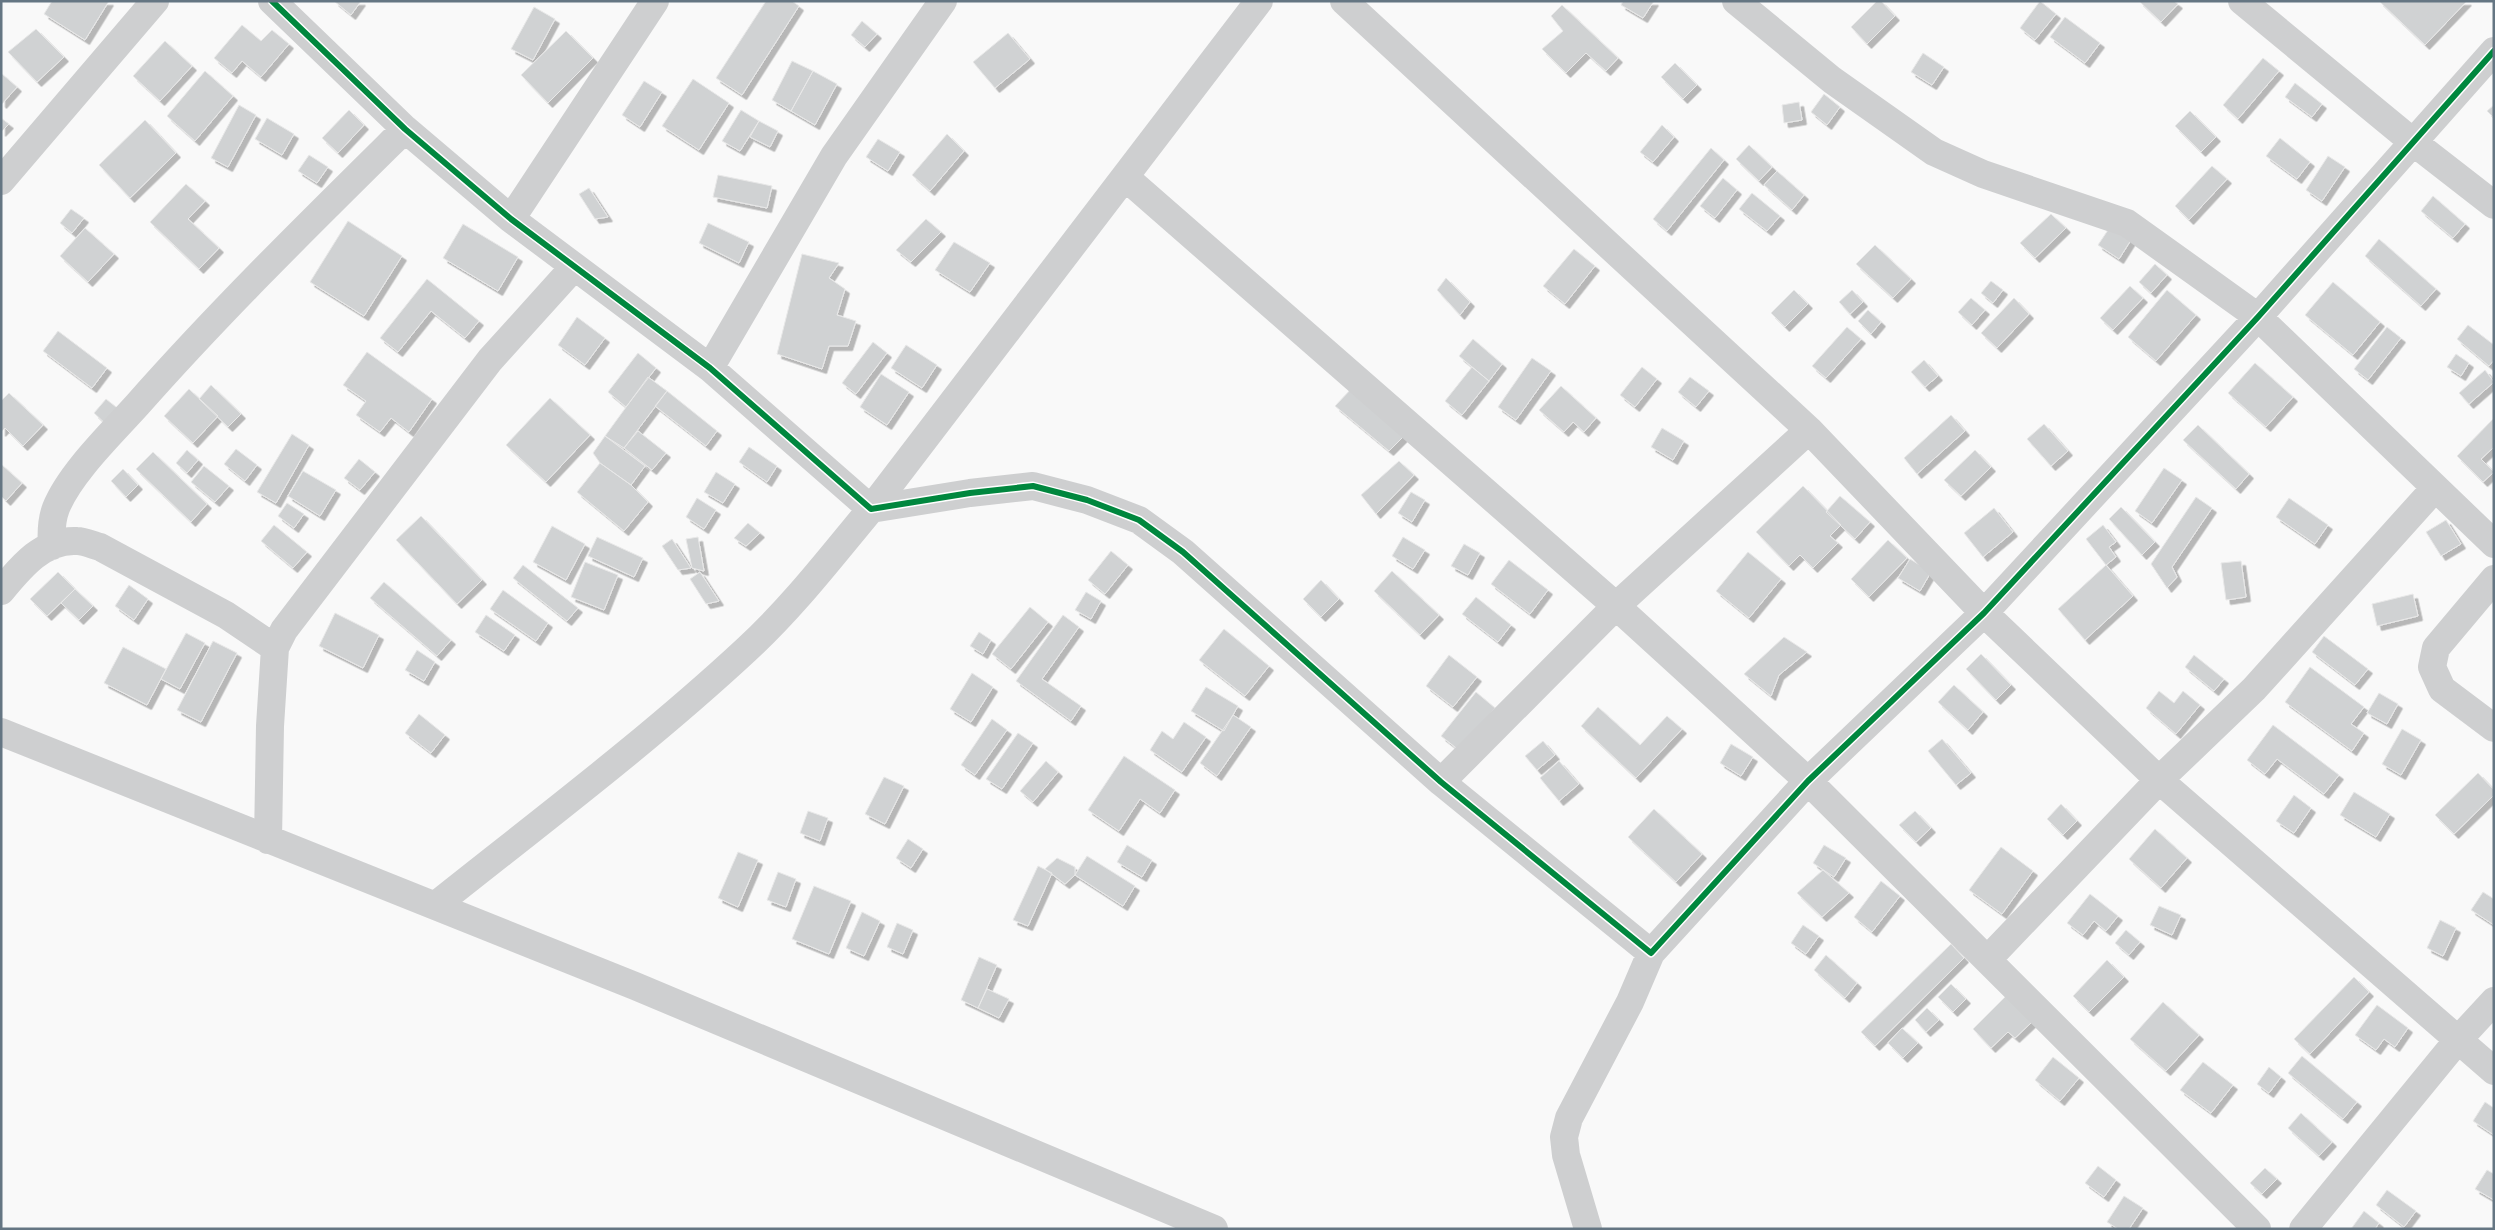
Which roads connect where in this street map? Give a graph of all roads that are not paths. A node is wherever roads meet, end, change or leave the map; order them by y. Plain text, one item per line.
1 (156, 1) edge
2 (272, 1) edge
3 (655, 1) edge
4 (943, 1) edge
5 (1259, 1) edge
6 (1344, 1) edge
7 (1736, 1) edge
8 (2242, 1) edge
9 (2494, 51) edge
10 (405, 129) junction
11 (2413, 142) junction
12 (1125, 177) junction
13 (1, 181) edge
14 (2494, 205) edge
15 (511, 219) junction
16 (574, 268) junction
17 (2258, 317) junction
18 (710, 368) junction
19 (1809, 430) junction
20 (2435, 488) junction
21 (871, 509) junction
22 (2494, 544) edge
23 (52, 546) junction
24 (2494, 579) edge
25 (1, 591) edge
26 (1616, 606) junction
27 (1984, 613) junction
28 (275, 648) junction
29 (2494, 728) edge
30 (1, 732) edge
31 (2159, 780) junction
32 (1808, 781) junction
33 (1441, 782) junction
34 (268, 840) junction
35 (436, 905) junction
36 (1651, 953) junction
37 (1988, 959) junction
38 (2494, 1001) edge
39 (2457, 1041) junction
40 (2494, 1071) edge
41 (1214, 1229) edge
42 (1588, 1229) edge
43 (2257, 1229) edge
44 (2303, 1229) edge

1 - 13 street
2 - 10 street
3 - 15 street
4 - 18 street
5 - 12 street
6 - 19 street
7 - 17 street
8 - 11 street
9 - 11 street
10 - 15 street
10 - 23 street
11 - 14 street
11 - 17 street
12 - 21 street
12 - 26 street
15 - 16 street
16 - 18 street
16 - 28 street
17 - 20 street
17 - 27 street
18 - 21 street
19 - 26 street
19 - 27 street
20 - 22 street
20 - 31 street
21 - 33 street
21 - 35 street
23 - 25 street
23 - 28 street
24 - 29 street
26 - 32 street
26 - 33 street
27 - 31 street
27 - 32 street
28 - 34 street
30 - 34 street
31 - 37 street
31 - 39 street
32 - 36 street
32 - 37 street
33 - 36 street
34 - 35 street
35 - 41 street
36 - 42 street
37 - 43 street
38 - 39 street
39 - 40 street
39 - 44 street

